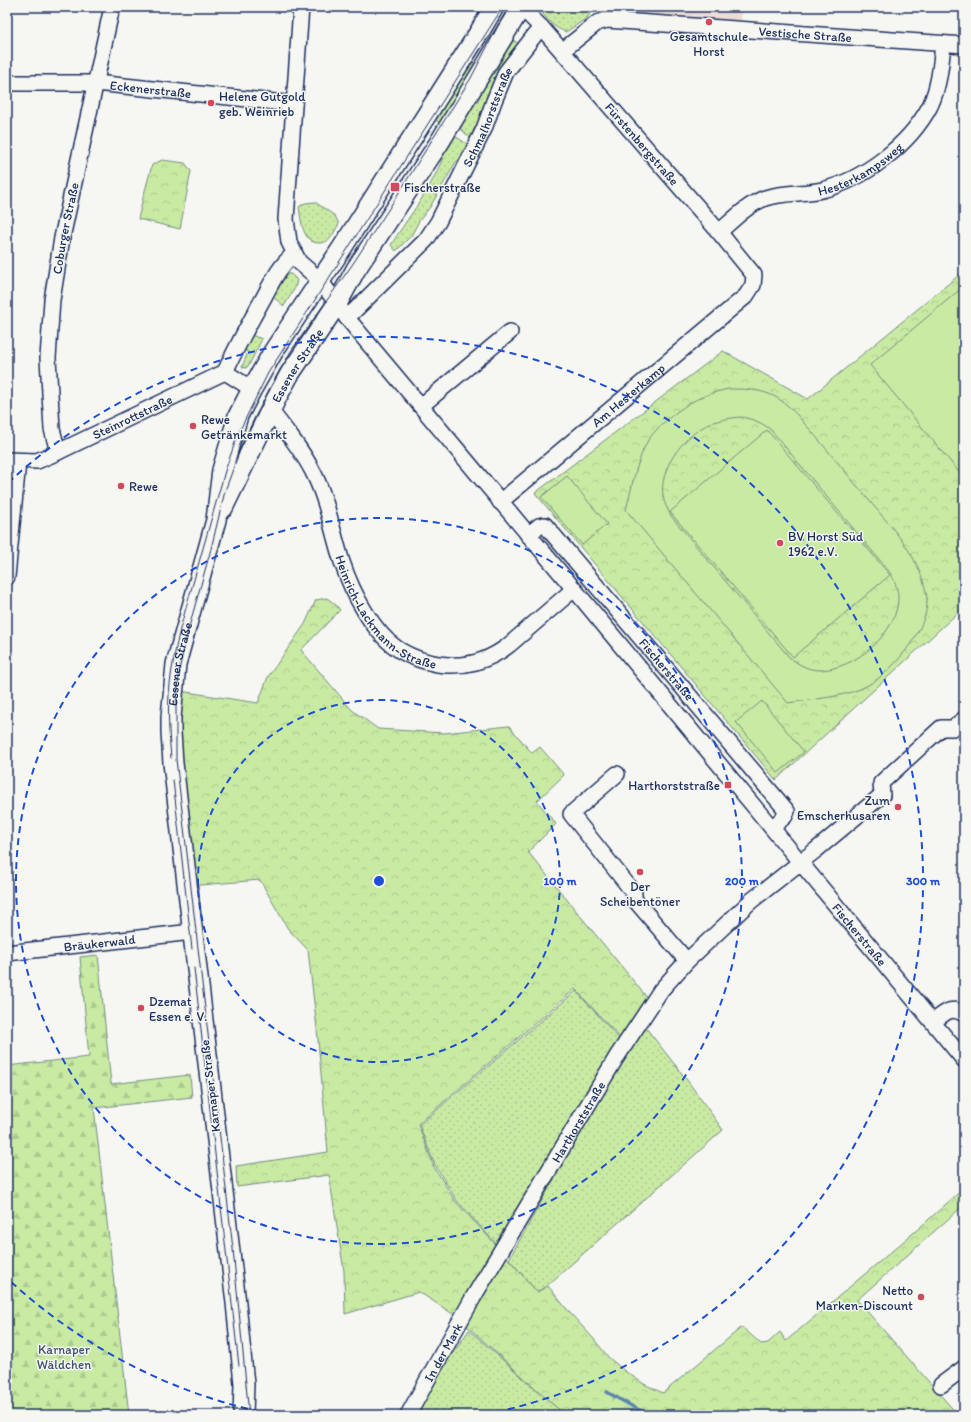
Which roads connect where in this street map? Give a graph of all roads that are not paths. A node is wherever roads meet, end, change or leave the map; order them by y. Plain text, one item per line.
1 (112, 7) edge
2 (301, 7) edge
3 (494, 7) edge
4 (521, 7) edge
5 (541, 27) junction
6 (943, 44) junction
7 (964, 45) edge
8 (562, 51) junction
9 (7, 83) edge
10 (96, 83) junction
11 (294, 104) junction
12 (719, 232) junction
13 (294, 254) junction
14 (320, 280) junction
15 (753, 285) joint
16 (342, 311) junction
17 (510, 332) dead end
18 (225, 372) junction
19 (252, 389) junction
20 (421, 406) junction
21 (270, 410) junction
22 (58, 452) junction
23 (13, 461) edge
24 (500, 502) junction
25 (216, 520) junction
26 (528, 535) junction
27 (7, 577) edge
28 (574, 590) junction
29 (171, 717) joint
30 (964, 718) edge
31 (617, 774) dead end
32 (772, 828) junction
33 (801, 862) junction
34 (192, 932) junction
35 (7, 953) edge
36 (687, 961) junction
37 (964, 1014) edge
38 (933, 1022) junction
39 (964, 1060) edge
40 (478, 1289) joint
41 (964, 1368) edge
42 (244, 1384) junction
43 (941, 1385) dead end
44 (243, 1415) edge
45 (251, 1415) edge
46 (408, 1415) edge

1 - 10 street, Coburger Straße
2 - 11 street
3 - 14 main road
4 - 5 street, Fürstenbergstraße
4 - 16 main road, Schmalhorststraße
5 - 8 street, Fürstenbergstraße
5 - 16 street, Schmalhorststraße
6 - 7 street, Vestische Straße
6 - 8 street, Vestische Straße
6 - 12 street, Hesterkampsweg
8 - 12 street, Fürstenbergstraße
9 - 10 street, Eckenerstraße
10 - 11 street, Eckenerstraße
10 - 22 street, Coburger Straße
11 - 13 street
12 - 15 street, Fürstenbergstraße
13 - 14 street
13 - 18 street
14 - 16 street
14 - 19 main road, Essener Straße
15 - 24 street, Am Hesterkamp
16 - 20 street, Fischerstraße
16 - 21 main road, Essener Straße
17 - 20 street
18 - 19 street
18 - 22 street, Steinrottstraße
19 - 25 main road, Essener Straße
20 - 24 street, Fischerstraße
21 - 25 main road, Essener Straße
21 - 28 street, Heinrich-Lackmann-Straße
22 - 23 street, Steinrottstraße
23 - 27 street
24 - 26 street, Fischerstraße
25 - 29 main road, Essener Straße
26 - 28 street, Fischerstraße
26 - 32 street, Fischerstraße
28 - 32 street, Fischerstraße
29 - 34 main road, Karnaper Straße
30 - 33 street, Harthorststraße
31 - 36 street
32 - 33 street, Fischerstraße
33 - 36 street, Harthorststraße
33 - 38 street, Fischerstraße
34 - 35 street, Bräukerwald
34 - 42 main road, Karnaper Straße
36 - 40 street, Harthorststraße
37 - 38 street
38 - 39 street, Fischerstraße
40 - 46 street, In der Mark
41 - 43 street
42 - 44 main road, Karnaper Straße
42 - 45 main road, Karnaper Straße

